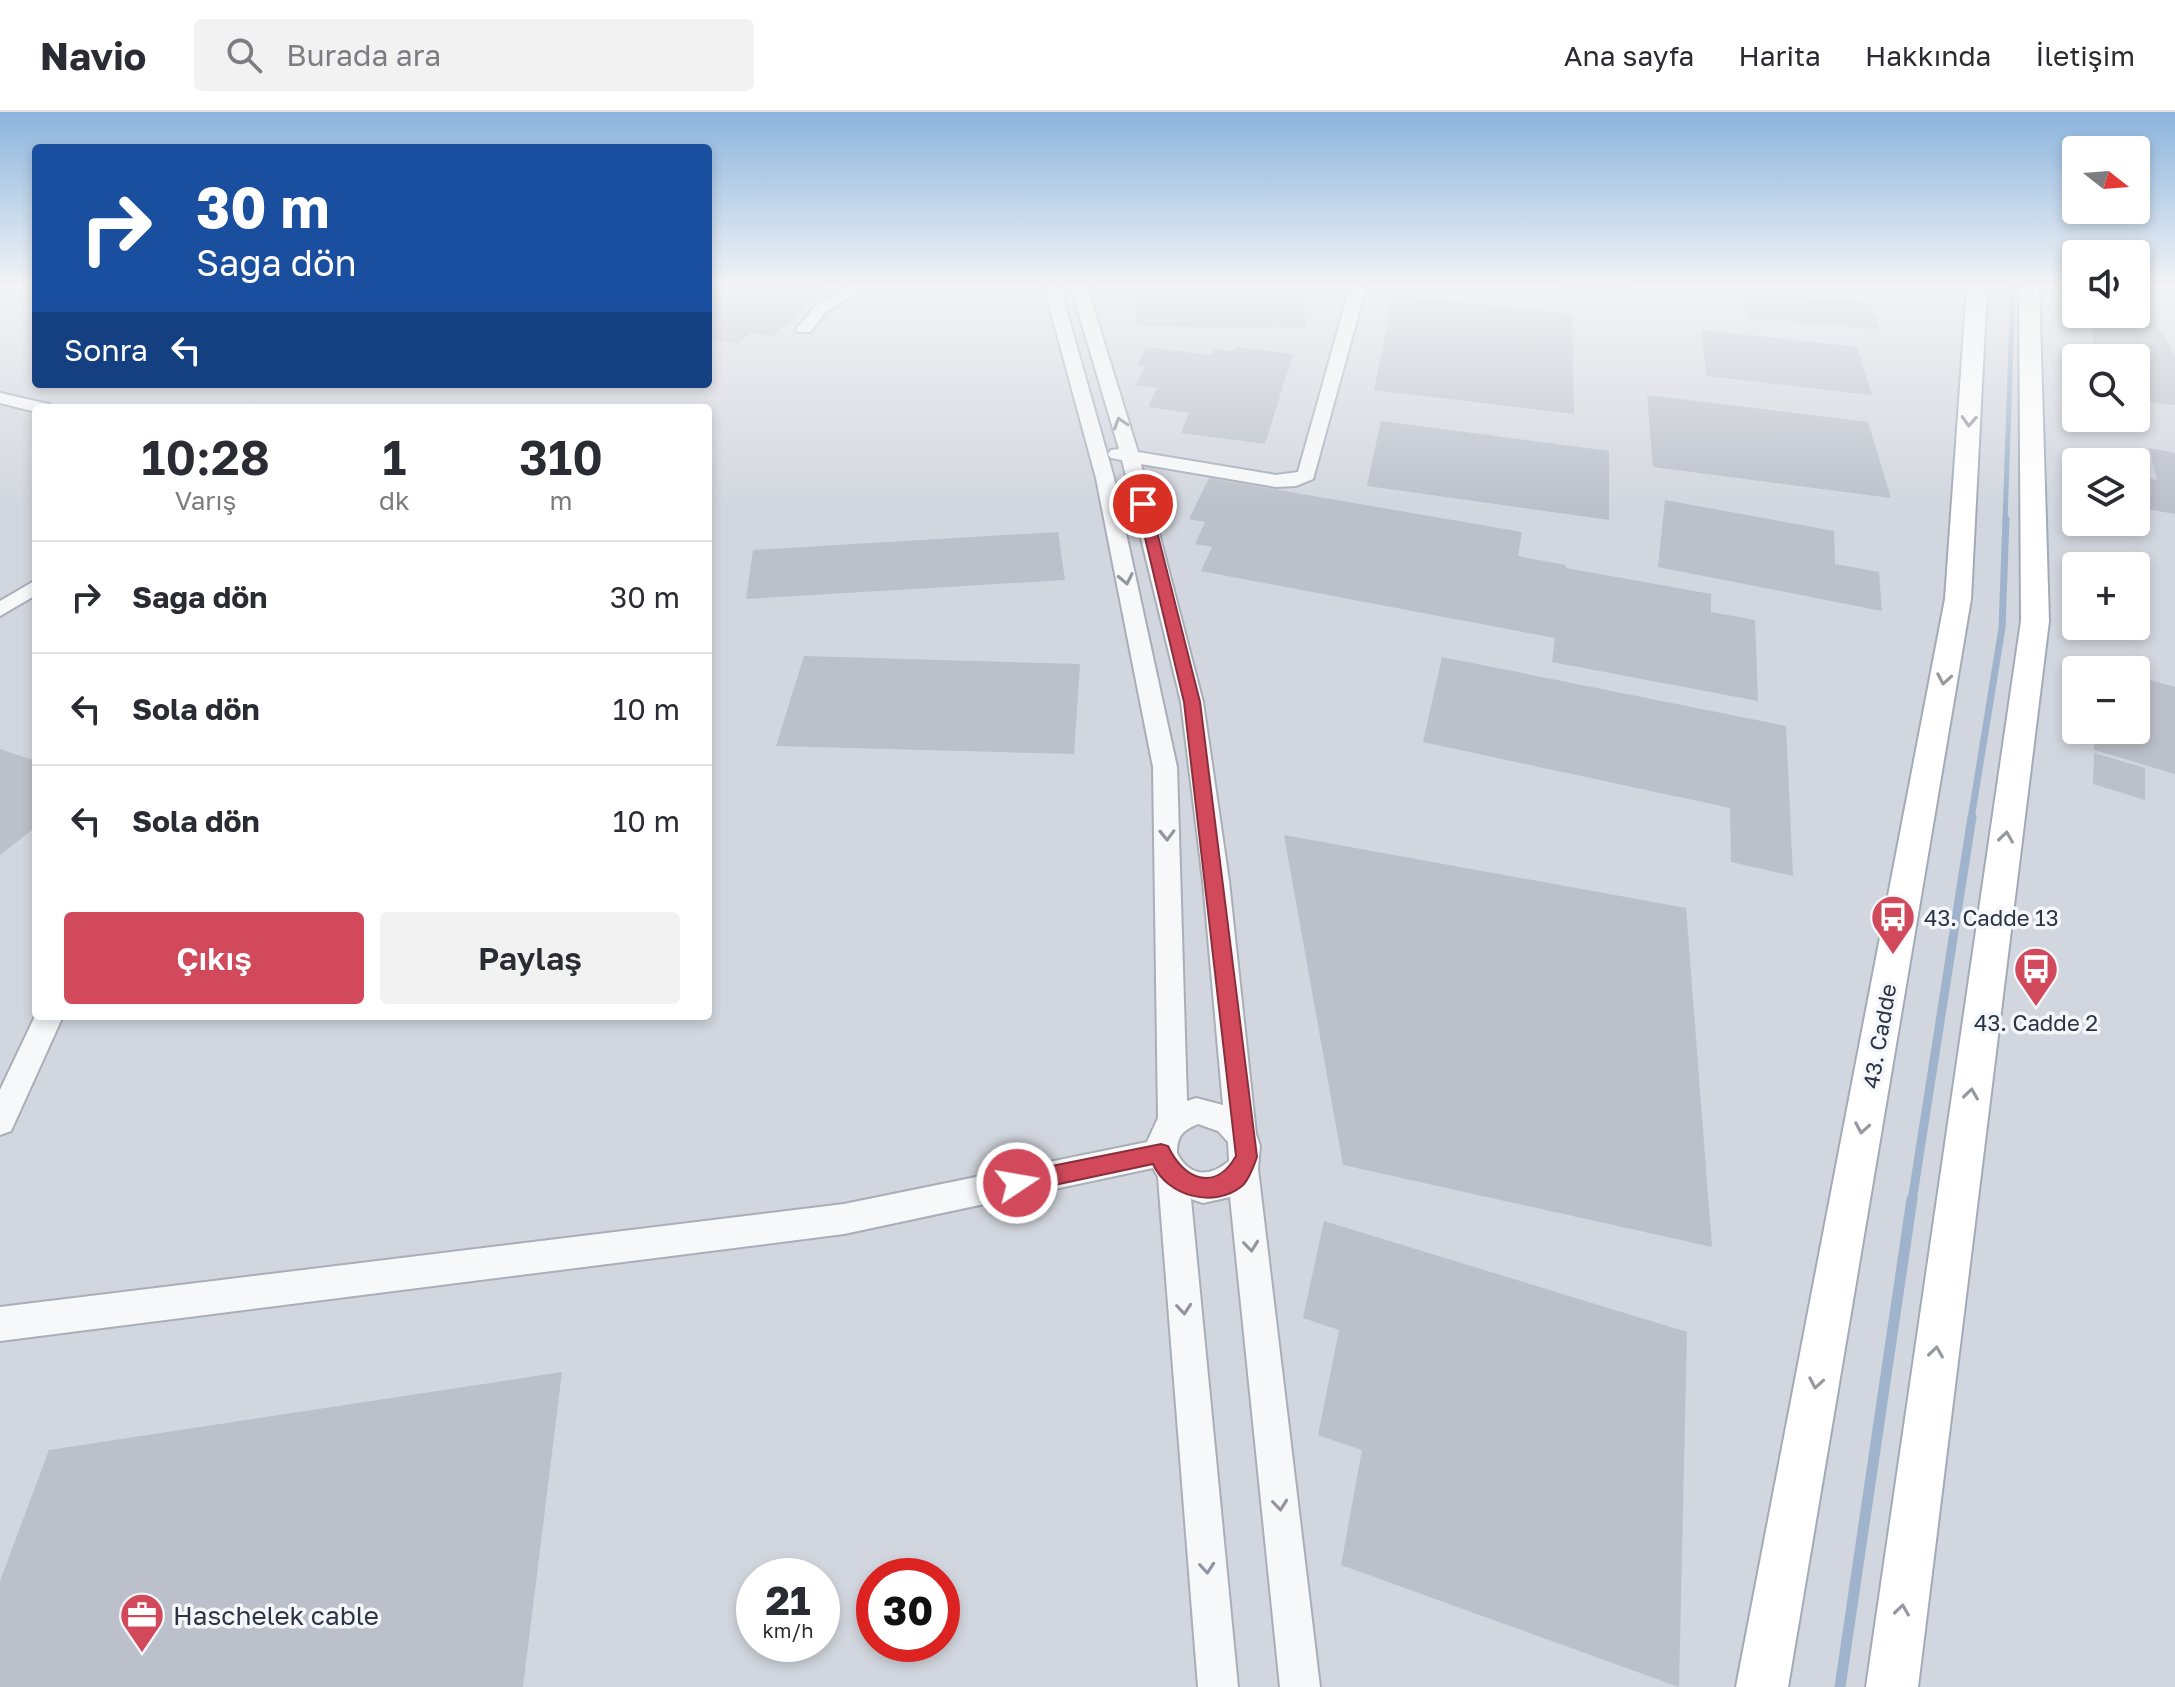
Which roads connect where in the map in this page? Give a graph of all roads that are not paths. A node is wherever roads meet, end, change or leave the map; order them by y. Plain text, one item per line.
1 (1072, 360) edge
2 (1101, 360) edge
3 (1338, 360) edge
4 (1973, 360) edge
5 (2030, 360) edge
6 (0, 398) edge
7 (32, 405) edge
8 (1098, 452) junction
9 (1130, 455) junction
10 (32, 589) edge
11 (0, 610) edge
12 (47, 1020) edge
13 (1173, 1121) junction
14 (0, 1122) edge
15 (1241, 1133) junction
16 (1167, 1164) junction
17 (1243, 1169) junction
18 (0, 1324) edge
19 (1218, 1687) edge
20 (1300, 1687) edge
21 (1762, 1687) edge
22 (1892, 1687) edge

1 - 8 street
9 -> 2 street
3 - 9 street
4 -> 21 main road, 43. Cadde
22 -> 5 main road
6 - 7 street
8 - 9 street
8 -> 13 street
9 - 15 street
10 - 11 street
12 - 14 street
13 - 15 street
13 - 16 street
15 - 17 street
16 - 17 street
16 - 18 street
16 -> 19 street
17 -> 20 street

